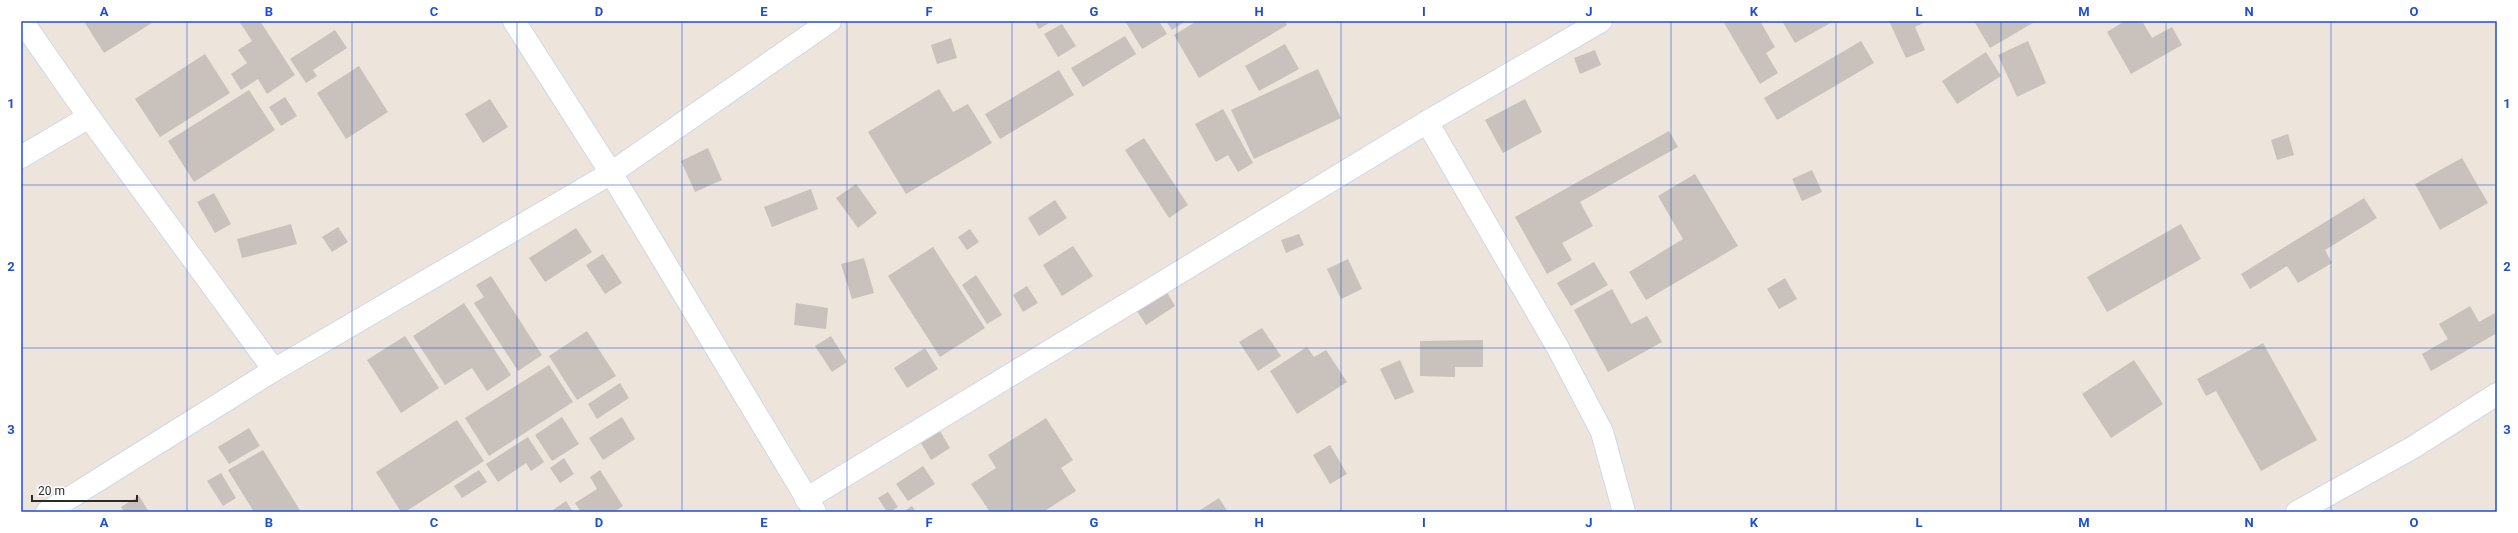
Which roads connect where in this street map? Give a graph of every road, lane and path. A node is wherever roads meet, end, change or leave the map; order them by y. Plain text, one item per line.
1 (22, 21) edge
2 (514, 21) edge
3 (830, 21) edge
4 (1600, 21) edge
5 (89, 117) junction
6 (1427, 122) junction
7 (21, 157) edge
8 (611, 173) junction
9 (274, 370) junction
10 (2497, 394) edge
11 (810, 505) edge
12 (47, 512) edge
13 (1624, 512) edge
14 (2297, 512) edge

1 - 5 street
2 - 8 street
3 - 8 street
4 - 6 street
5 - 7 street
5 - 9 street
6 - 11 street
6 - 13 street
8 - 9 street
8 - 11 street
9 - 12 street
10 - 14 street

